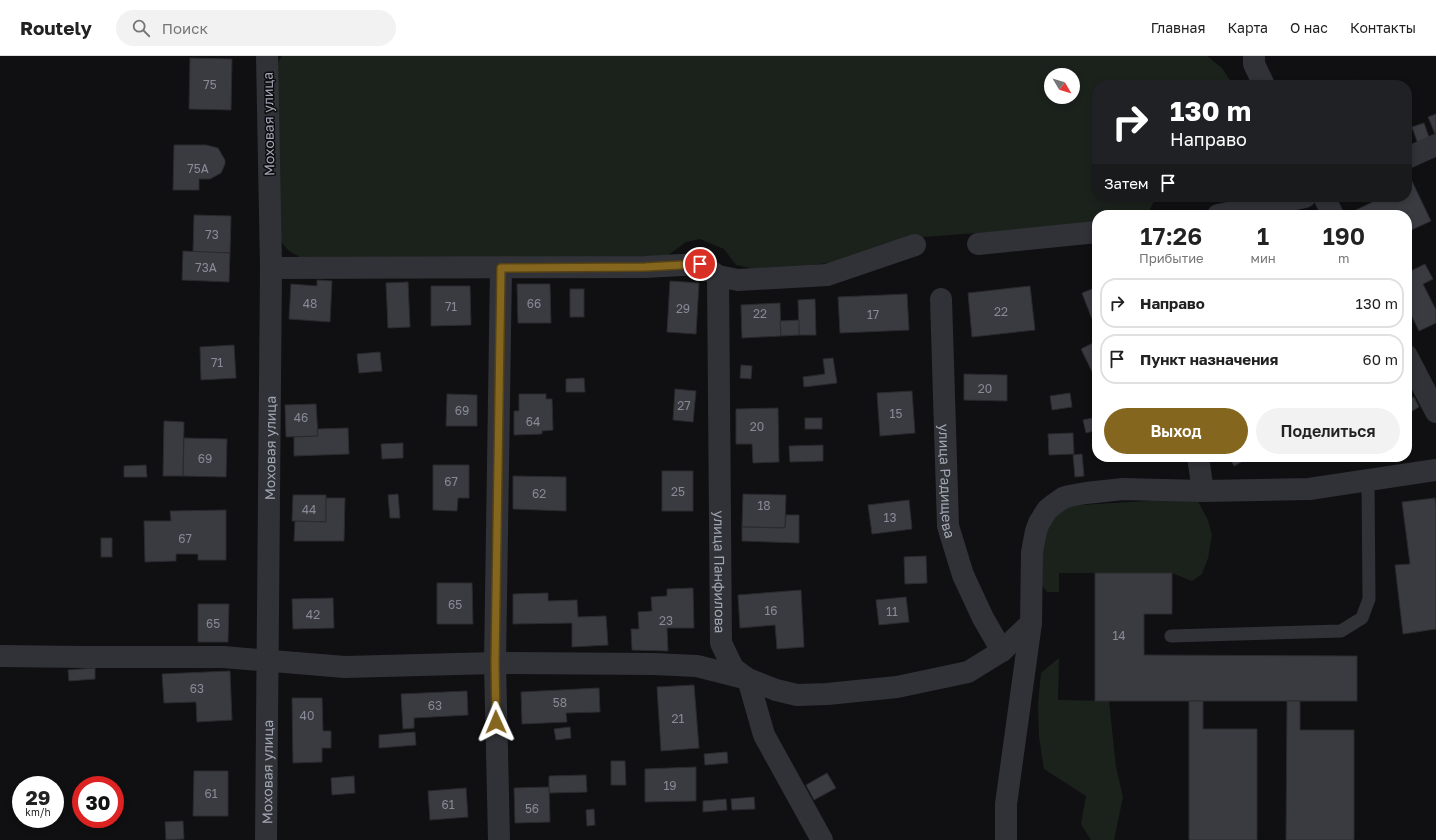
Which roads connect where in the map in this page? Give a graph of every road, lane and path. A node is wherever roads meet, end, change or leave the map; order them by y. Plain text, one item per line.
1 (267, 56) edge
2 (1254, 56) edge
3 (1262, 80) edge
4 (1436, 146) edge
5 (1412, 156) edge
6 (1281, 202) edge
7 (1242, 210) edge
8 (1092, 233) edge
9 (978, 244) dead end
10 (915, 245) dead end
11 (271, 268) junction
12 (501, 268) junction
13 (718, 276) junction
14 (941, 299) dead end
15 (1412, 366) edge
16 (1436, 412) edge
17 (1199, 462) edge
18 (1436, 470) edge
19 (1368, 480) junction
20 (1203, 491) junction
21 (1030, 623) junction
22 (1171, 636) dead end
23 (1002, 651) junction
24 (0, 656) edge
25 (267, 660) junction
26 (495, 663) junction
27 (748, 679) junction
28 (266, 840) edge
29 (499, 840) edge
30 (822, 840) edge
31 (1006, 840) edge

1 - 11 street, Моховая улица
2 - 3 street
4 - 5 street
6 - 7 street
8 - 9 street
10 - 13 street
11 - 12 street
11 - 25 street, Моховая улица
12 - 13 street
12 - 26 street
13 - 27 street, улица Панфилова
14 - 23 street, улица Радищева
15 - 16 street
17 - 20 street
18 - 19 street
19 - 20 street
19 - 22 lane
20 - 21 street
21 - 23 street
21 - 31 street
23 - 27 street
24 - 25 street
25 - 26 street
25 - 28 street, Моховая улица
26 - 27 street
26 - 29 street
27 - 30 street

